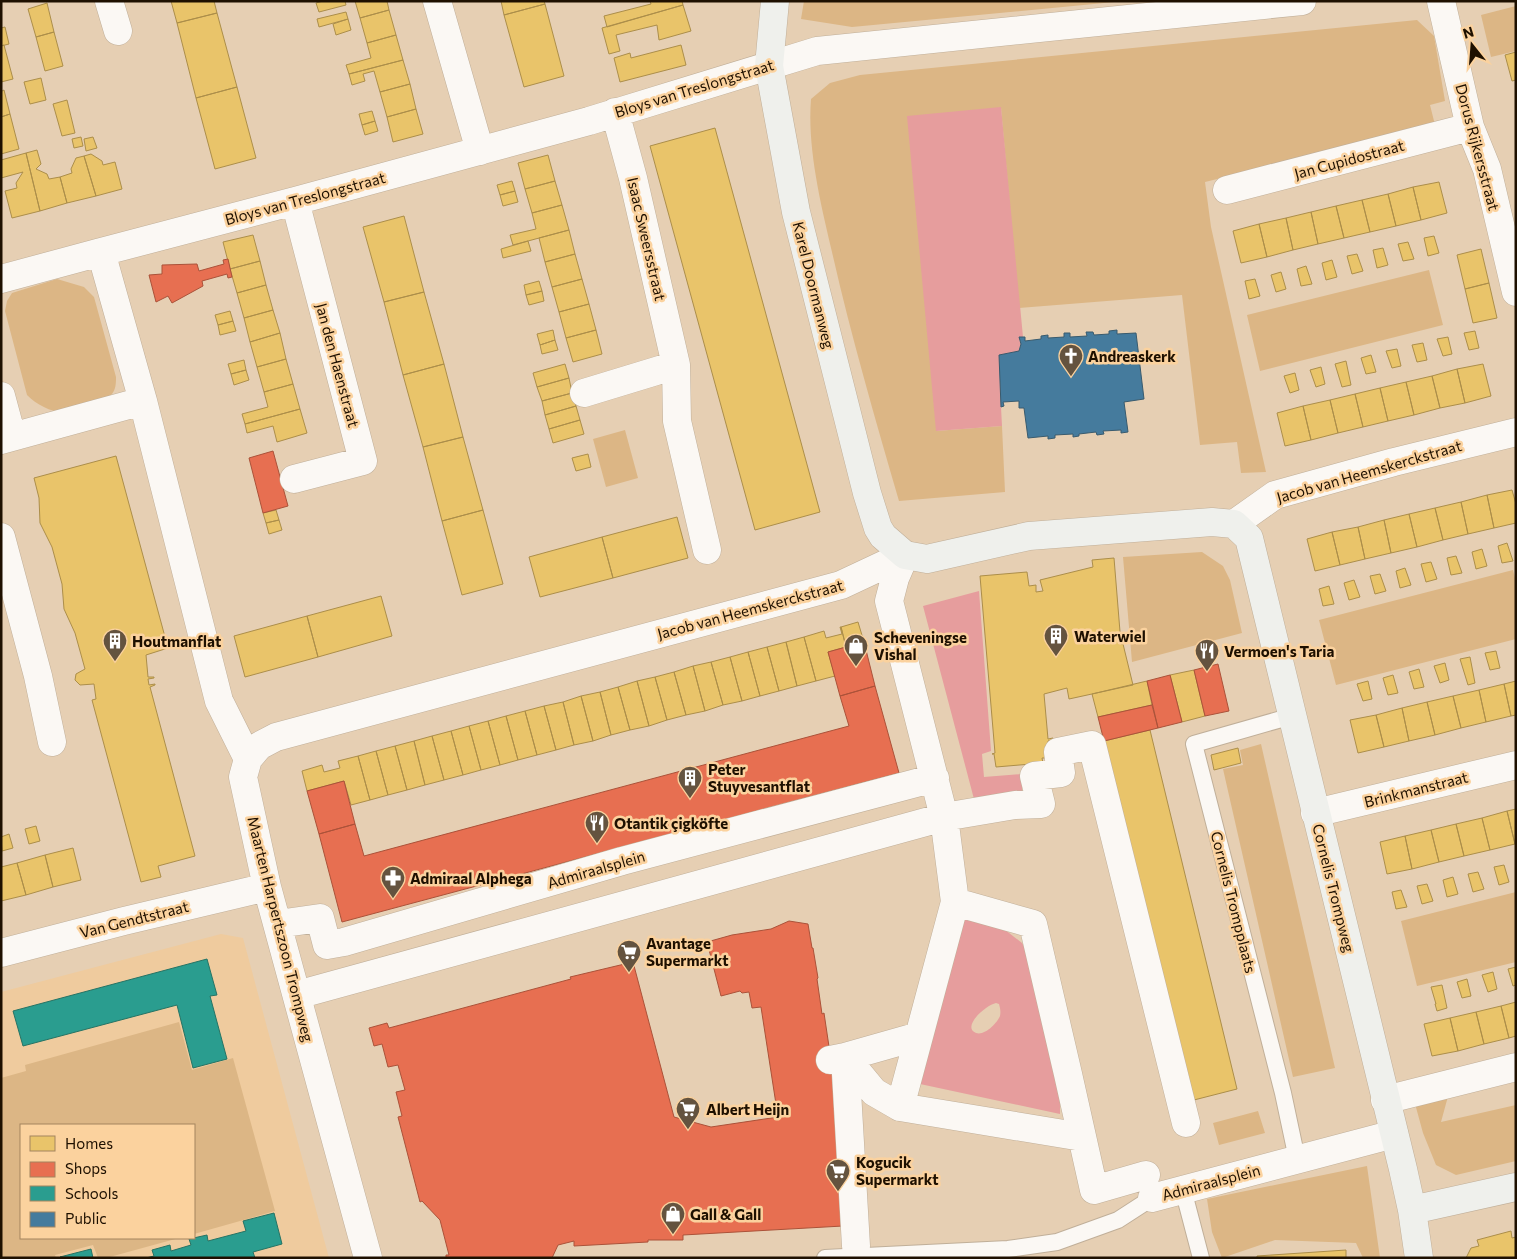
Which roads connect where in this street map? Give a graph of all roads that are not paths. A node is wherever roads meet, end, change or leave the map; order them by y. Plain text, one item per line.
1 (110, 1) edge
2 (437, 1) edge
3 (775, 1) edge
4 (1302, 1) edge
5 (1441, 1) edge
6 (118, 31) dead end
7 (768, 66) junction
8 (615, 112) junction
9 (1470, 127) junction
10 (480, 151) junction
11 (1227, 190) dead end
12 (295, 201) junction
13 (101, 252) junction
14 (1, 279) edge
15 (1515, 288) edge
16 (676, 366) junction
17 (584, 393) dead end
18 (1, 396) edge
19 (143, 401) junction
20 (1516, 432) edge
21 (6, 439) edge
22 (294, 479) dead end
23 (1234, 524) junction
24 (1, 537) edge
25 (707, 550) dead end
26 (905, 555) junction
27 (1292, 716) junction
28 (52, 742) dead end
29 (248, 759) junction
30 (1516, 764) edge
31 (935, 778) junction
32 (1316, 813) junction
33 (944, 817) junction
34 (267, 887) junction
35 (954, 902) junction
36 (278, 924) junction
37 (1, 953) edge
38 (297, 995) junction
39 (919, 1036) junction
40 (837, 1058) junction
41 (1516, 1067) edge
42 (1385, 1100) junction
43 (900, 1107) junction
44 (1186, 1124) dead end
45 (1394, 1134) junction
46 (1082, 1137) junction
47 (1297, 1159) junction
48 (1149, 1187) junction
49 (1516, 1187) edge
50 (1188, 1188) junction
51 (1412, 1210) junction
52 (856, 1246) dead end
53 (368, 1258) edge
54 (825, 1258) edge
55 (1201, 1258) edge
56 (1419, 1258) edge

1 - 6 street
2 - 10 street
3 - 7 street, Karel Doormanweg
4 - 7 street, Bloys van Treslongstraat
5 - 9 street, Dorus Rijkersstraat
7 - 8 street, Bloys van Treslongstraat
7 - 26 street, Karel Doormanweg
8 - 10 street, Bloys van Treslongstraat
8 - 16 street, Isaac Sweersstraat
9 - 11 street, Jan Cupidostraat
9 - 15 street, Dorus Rijkersstraat
10 - 12 street, Bloys van Treslongstraat
12 - 13 street, Bloys van Treslongstraat
12 - 22 street, Jan den Haenstraat
13 - 14 street
13 - 19 street
16 - 17 street
16 - 25 street, Isaac Sweersstraat
18 - 21 street
19 - 21 street
19 - 29 street
20 - 23 street, Jacob van Heemskerckstraat
23 - 26 street
23 - 27 street, Cornelis Trompweg
24 - 28 street
26 - 29 street, Jacob van Heemskerckstraat
26 - 31 street
27 - 32 street, Cornelis Trompweg
27 - 47 lane, Cornelis Trompplaats
29 - 34 street, Maarten Harpertszoon Trompweg
30 - 32 street, Brinkmanstraat
31 - 33 street
31 - 36 street, Admiraalsplein
32 - 42 street, Cornelis Trompweg
33 - 35 street
33 - 38 street
33 - 44 street
34 - 36 street, Maarten Harpertszoon Trompweg
34 - 37 street, Van Gendtstraat
35 - 39 street
35 - 46 street, Admiraalsplein
36 - 38 street, Maarten Harpertszoon Trompweg
38 - 53 street, Maarten Harpertszoon Trompweg
39 - 40 street
39 - 43 street
40 - 43 street
40 - 52 street
41 - 42 street
42 - 45 street, Cornelis Trompweg
43 - 46 street
45 - 47 street, Admiraalsplein
45 - 51 street, Cornelis Trompweg
46 - 48 street, Admiraalsplein
47 - 50 street, Admiraalsplein
48 - 50 street, Admiraalsplein
48 - 54 lane, Admiraalsplein
49 - 51 street
50 - 55 lane
51 - 56 street, Cornelis Trompweg

